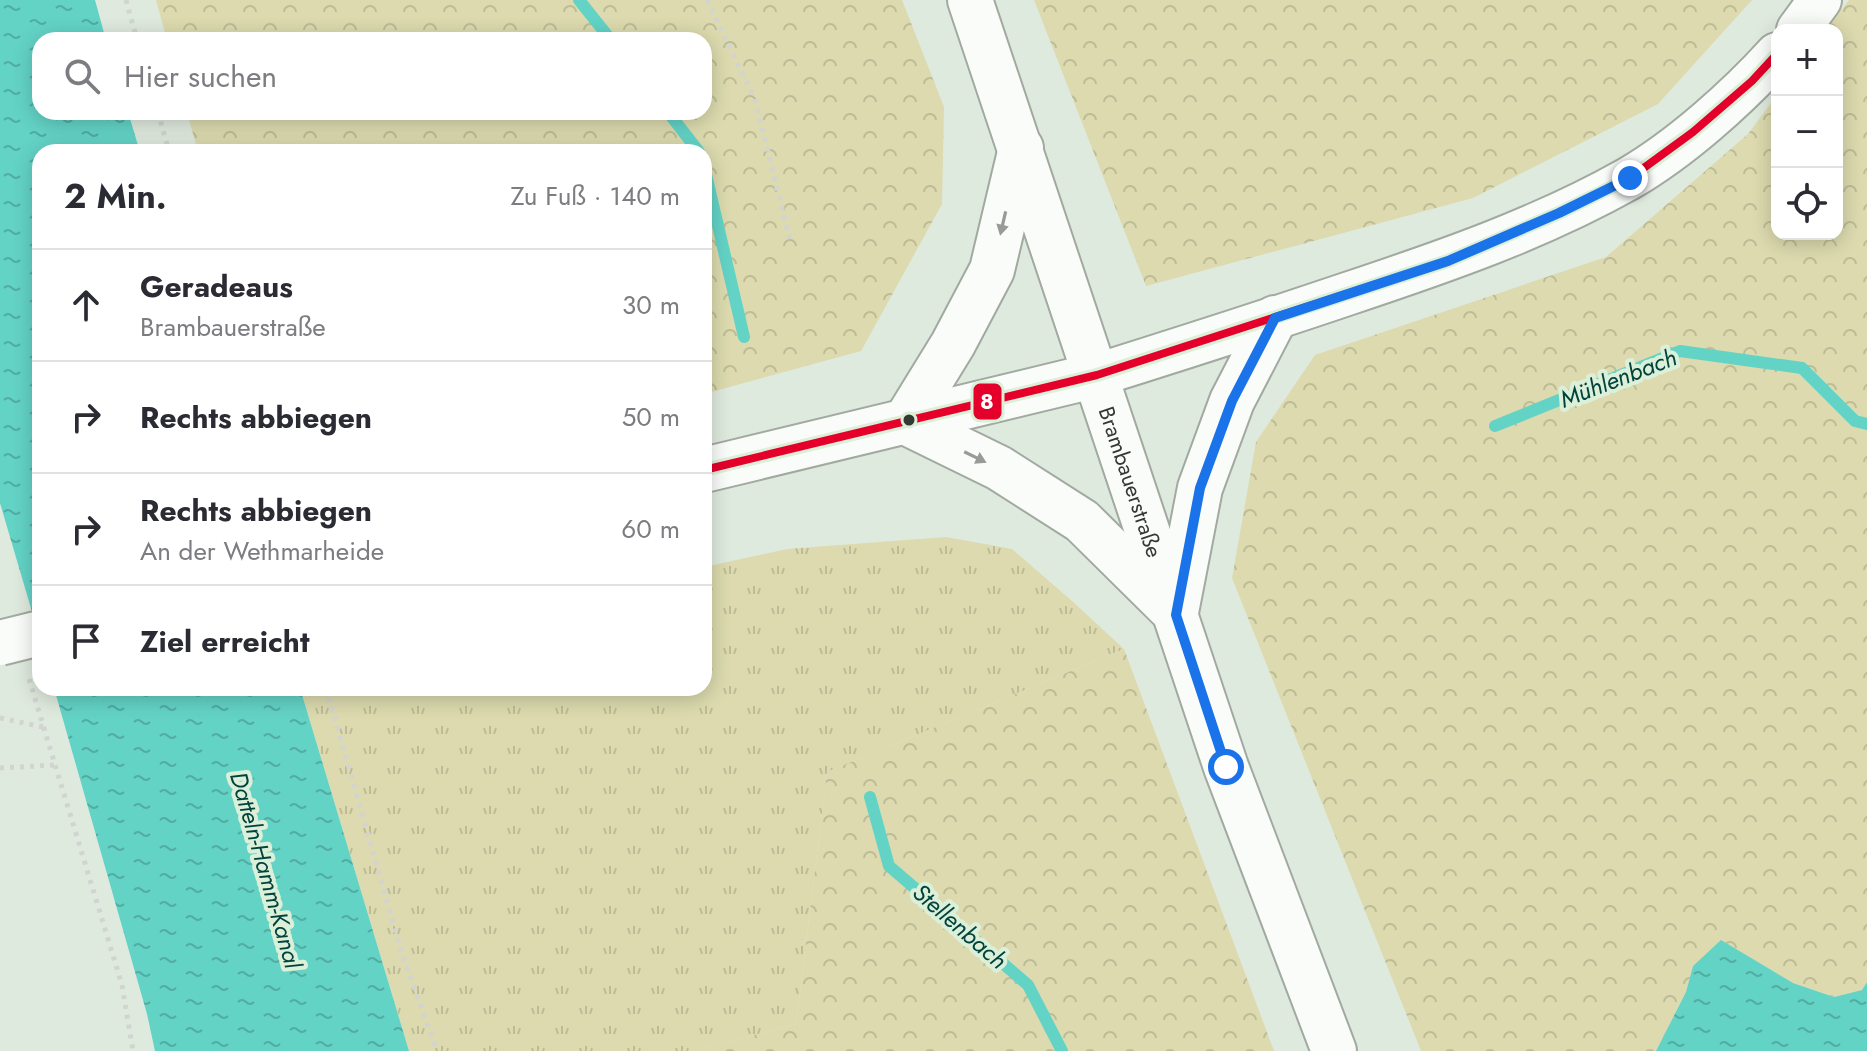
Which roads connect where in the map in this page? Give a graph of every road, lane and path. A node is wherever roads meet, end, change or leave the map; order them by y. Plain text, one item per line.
1 (126, 0) edge
2 (707, 0) edge
3 (970, 0) edge
4 (1820, 0) edge
5 (1802, 24) edge
6 (135, 32) edge
7 (1771, 60) edge
8 (160, 120) edge
9 (167, 144) edge
10 (1021, 148) junction
11 (790, 240) dead end
12 (1275, 318) junction
13 (1097, 375) junction
14 (905, 422) junction
15 (712, 468) edge
16 (1176, 615) junction
17 (22, 649) edge
18 (32, 686) edge
19 (35, 696) edge
20 (328, 696) edge
21 (0, 718) edge
22 (43, 727) junction
23 (55, 765) junction
24 (0, 768) edge
25 (133, 1051) edge
26 (437, 1051) edge
27 (1334, 1051) edge

1 - 6 path
2 - 11 path
3 - 10 main road, Brambauerstraße
4 - 5 street
7 - 12 street
8 - 9 path
10 - 13 main road, Brambauerstraße
10 -> 14 main road
12 - 13 street
12 - 16 main road
13 - 14 main road
13 - 16 main road, Brambauerstraße
14 - 15 main road
14 -> 16 main road
16 - 27 main road, Brambauerstraße
17 - 18 path
19 - 22 path
20 - 26 path
21 - 22 path
22 - 23 path
23 - 24 path
23 - 25 path

